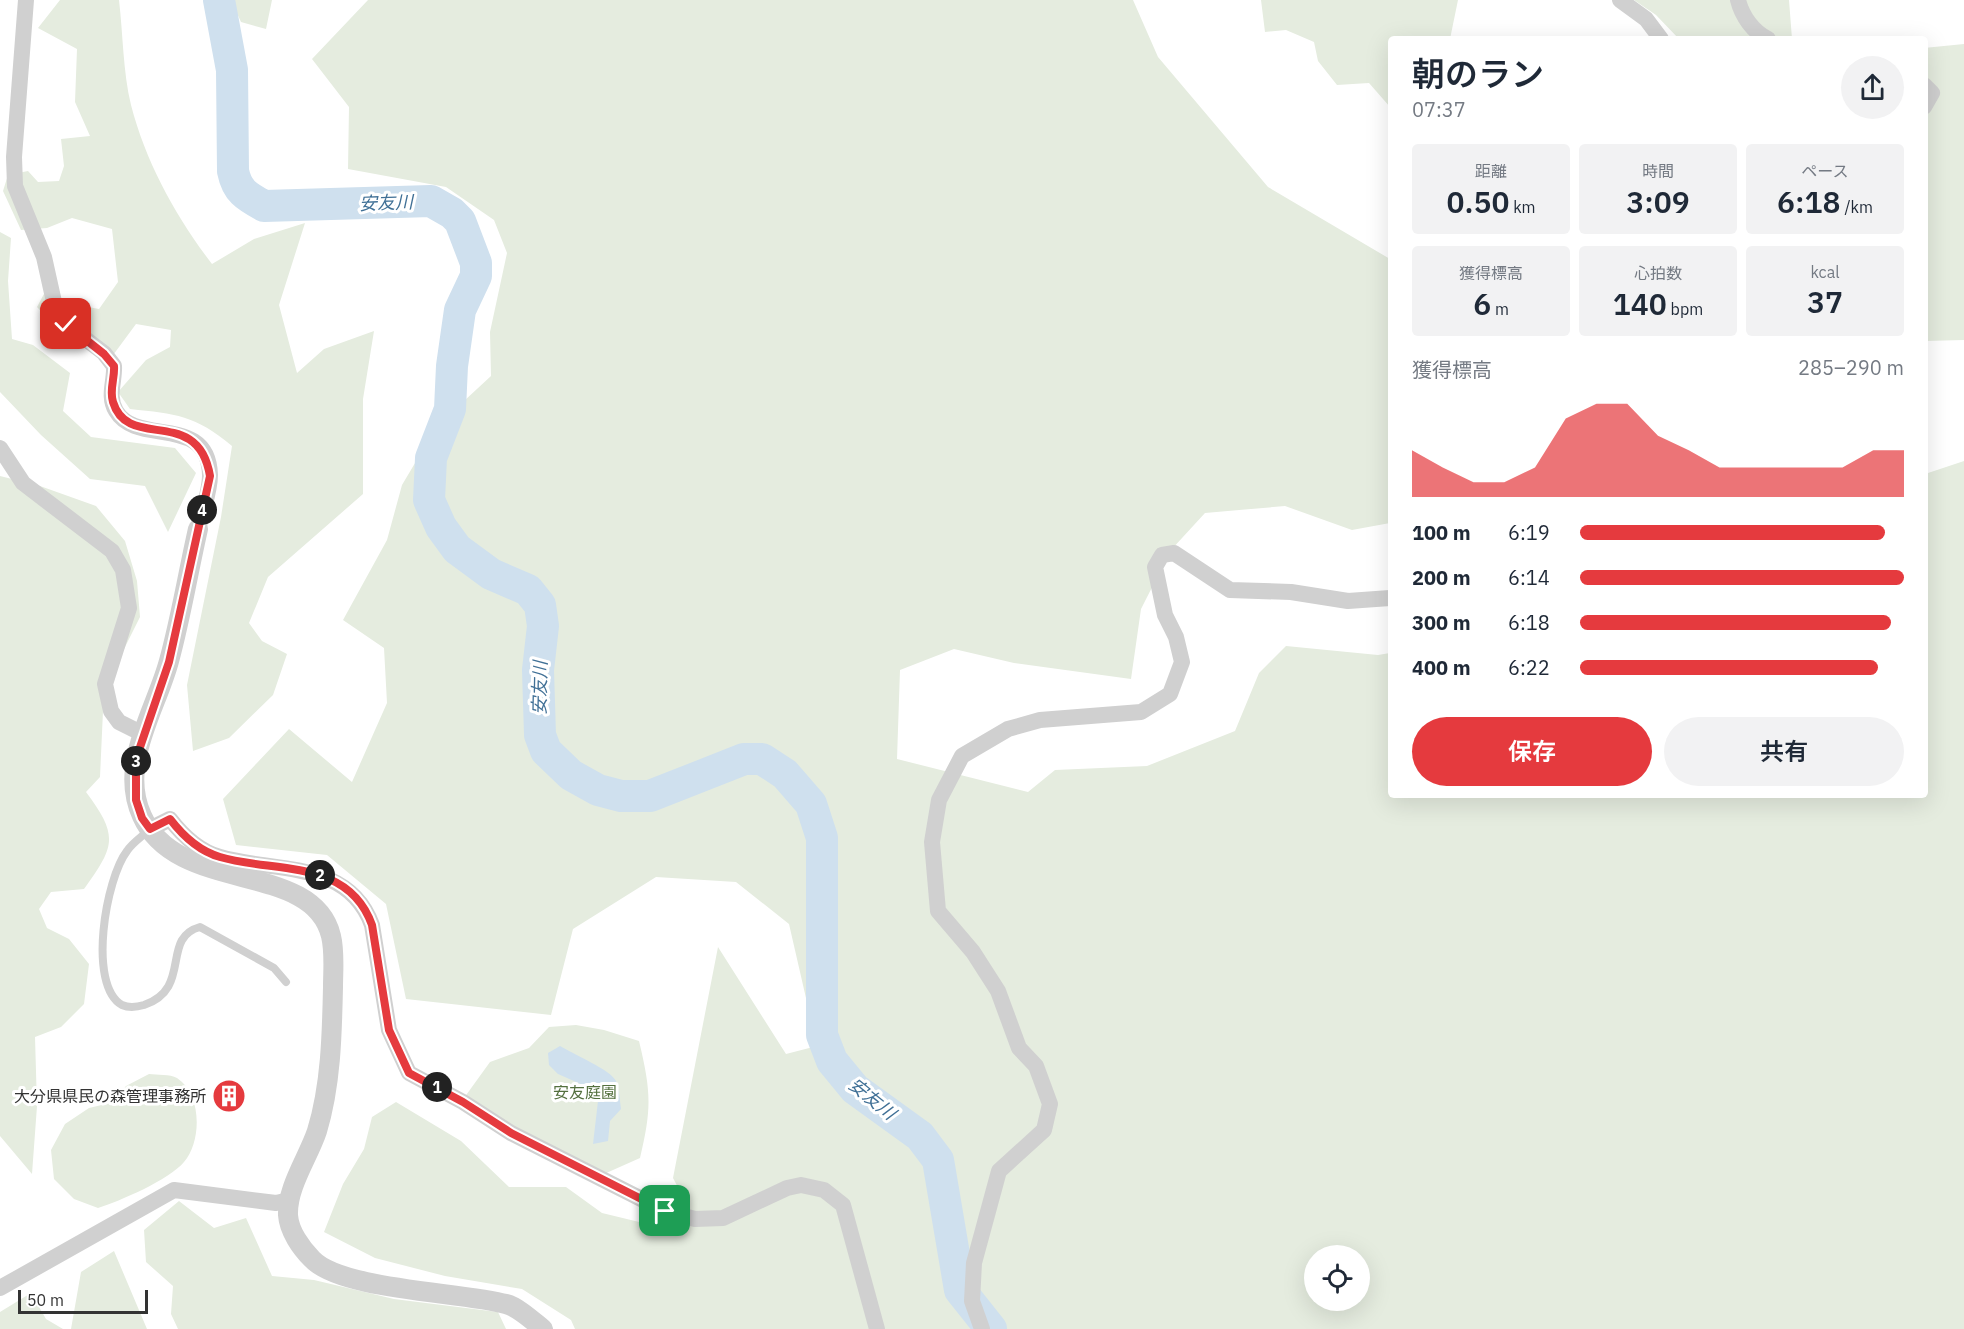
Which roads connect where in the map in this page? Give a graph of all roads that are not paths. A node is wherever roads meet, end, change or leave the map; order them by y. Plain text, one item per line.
1 (26, 0) edge
2 (1620, 0) edge
3 (1738, 0) edge
4 (1659, 36) edge
5 (1760, 36) edge
6 (0, 448) edge
7 (198, 529) joint
8 (1388, 598) edge
9 (143, 734) junction
10 (150, 829) junction
11 (286, 982) dead end
12 (289, 1200) junction
13 (0, 1288) edge
14 (543, 1329) edge
15 (877, 1329) edge
16 (982, 1329) edge

1 - 7 street
2 - 4 street
3 - 5 street
6 - 9 street
7 - 9 street
8 - 16 street
9 - 10 street
10 - 11 lane
10 - 12 street
10 - 15 street
12 - 13 street
12 - 14 street

